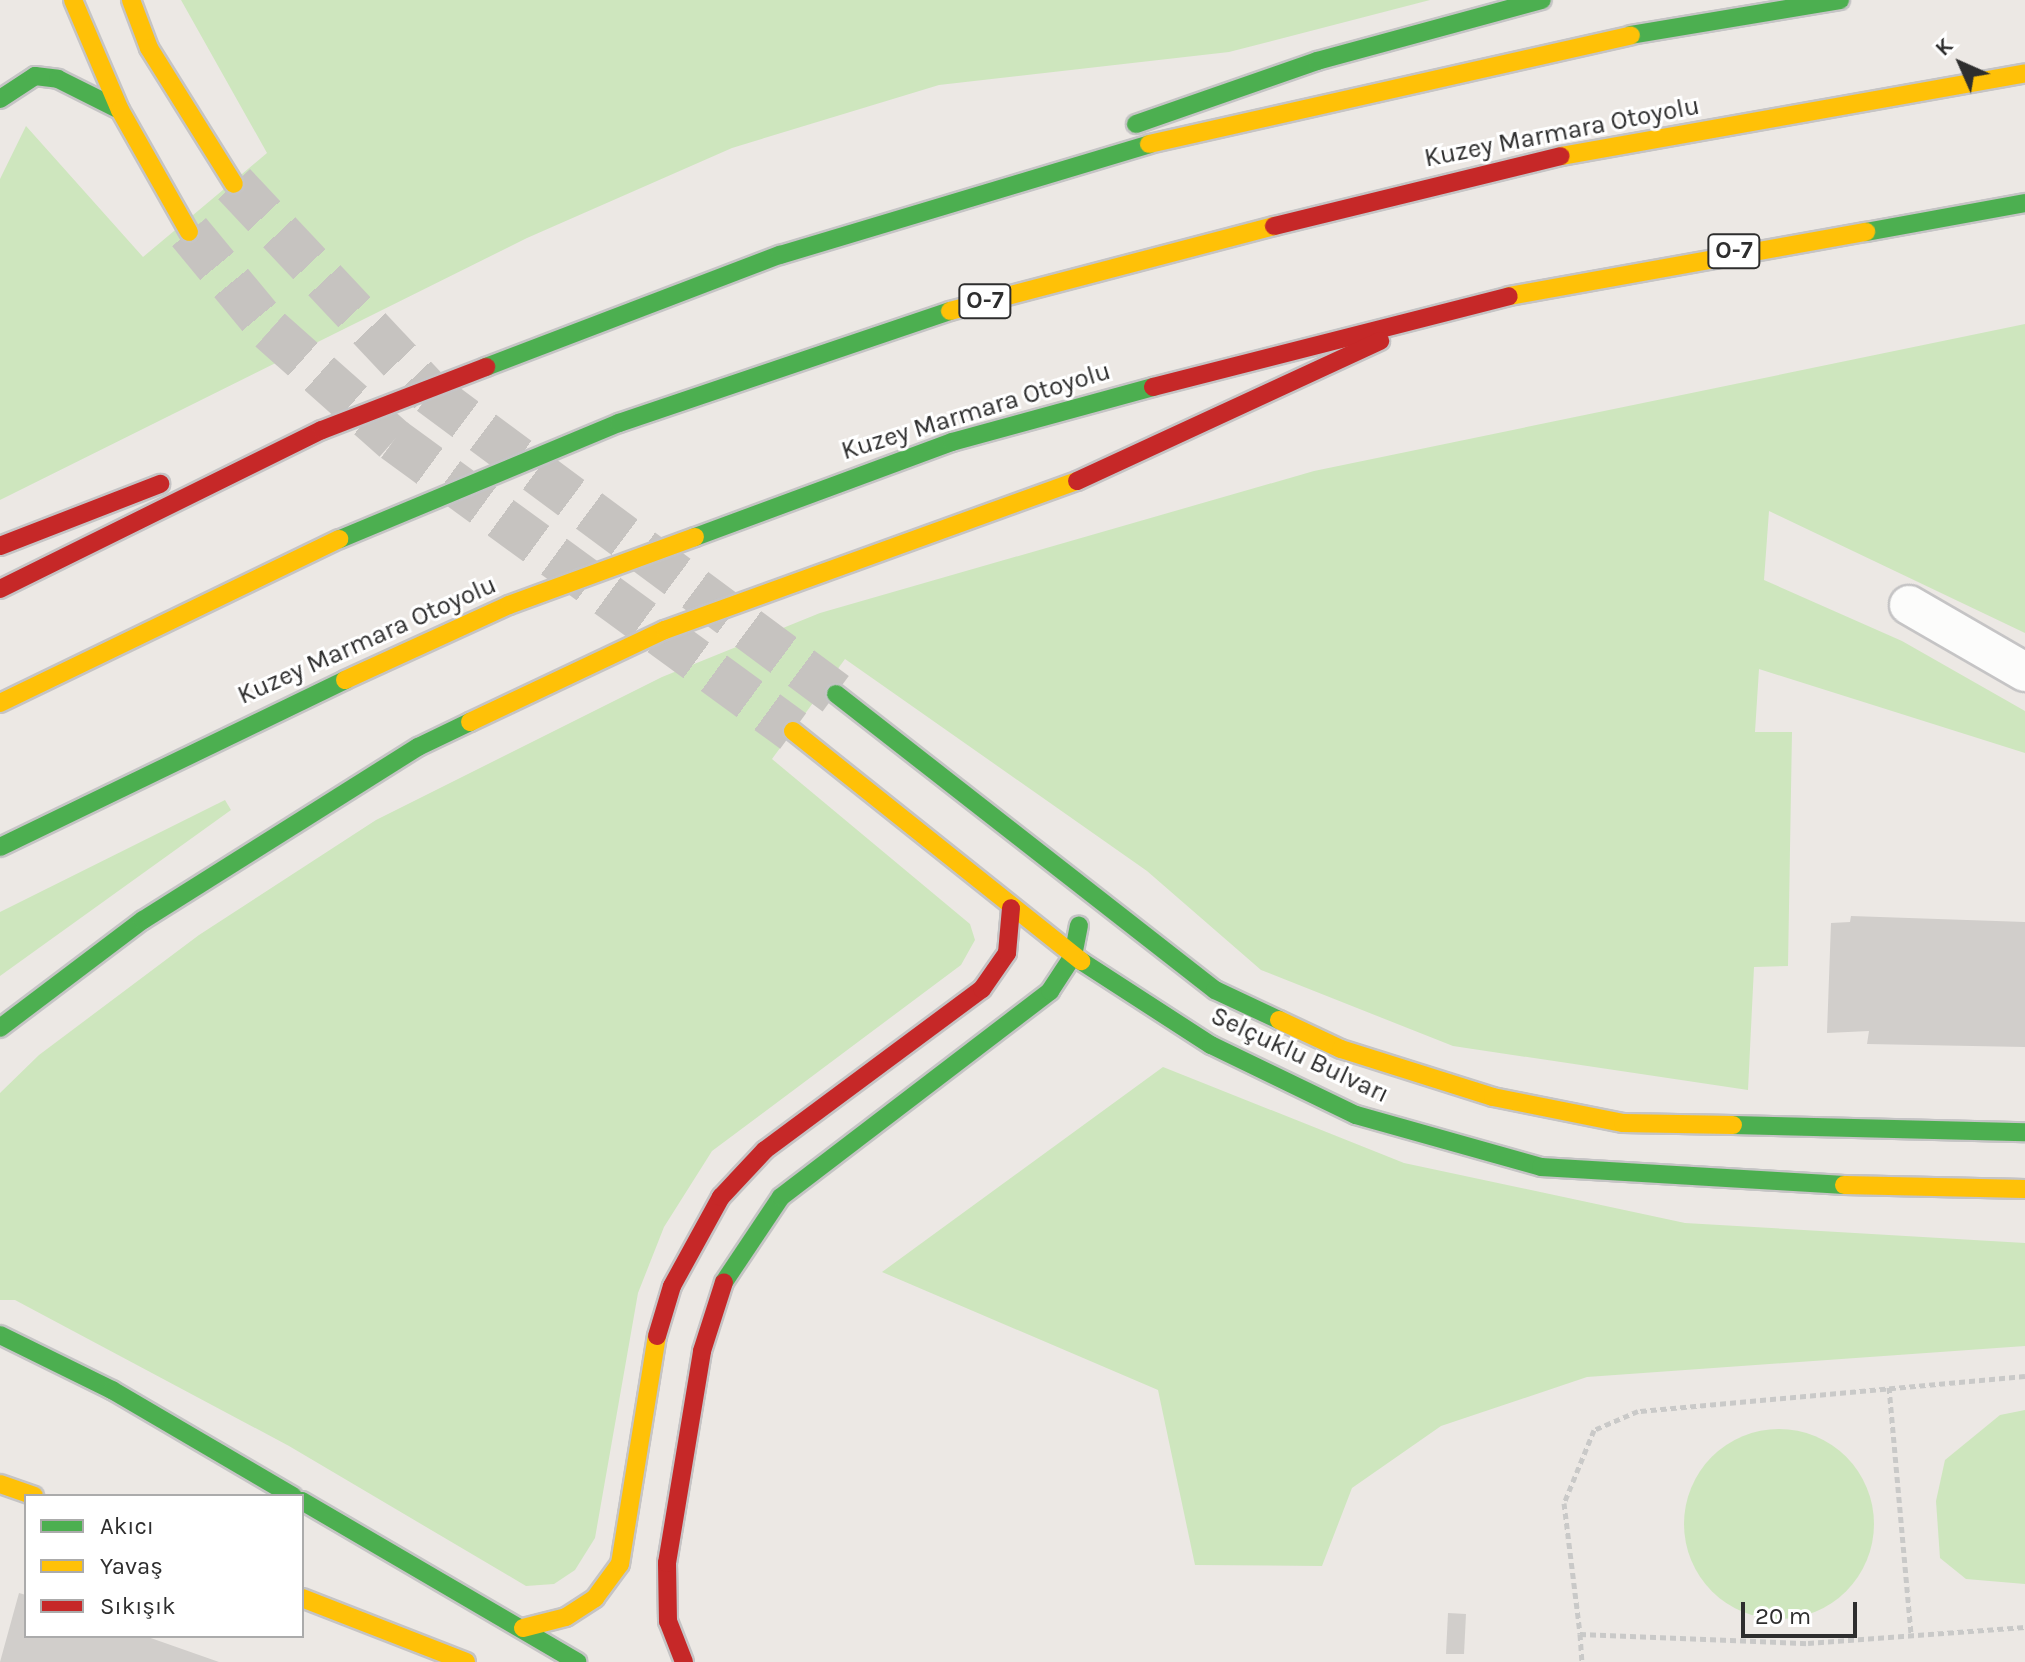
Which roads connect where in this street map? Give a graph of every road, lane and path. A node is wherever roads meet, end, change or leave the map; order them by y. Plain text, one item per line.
1 (73, 0) edge
2 (131, 0) edge
3 (1542, 0) edge
4 (1840, 0) edge
5 (2025, 73) edge
6 (0, 99) edge
7 (120, 110) junction
8 (234, 184) tunnel mouth
9 (963, 198) junction
10 (2025, 203) edge
11 (189, 232) tunnel mouth
12 (1444, 308) junction
13 (322, 430) junction
14 (0, 546) edge
15 (0, 589) edge
16 (1909, 605) dead end
17 (2025, 672) edge
18 (836, 694) tunnel mouth
19 (0, 703) edge
20 (793, 731) tunnel mouth
21 (0, 847) edge
22 (1071, 876) junction
23 (1011, 908) junction
24 (1073, 956) junction
25 (0, 1028) edge
26 (2025, 1132) edge
27 (2025, 1189) edge
28 (0, 1335) edge
29 (2025, 1376) edge
30 (1889, 1387) junction
31 (0, 1484) edge
32 (28, 1494) edge
33 (290, 1494) edge
34 (304, 1502) edge
35 (304, 1599) edge
36 (2025, 1627) edge
37 (523, 1628) junction
38 (1580, 1634) junction
39 (1911, 1635) junction
40 (466, 1662) edge
41 (577, 1662) edge
42 (684, 1662) edge
43 (1582, 1662) edge

1 - 7 main road
2 - 8 main road
3 - 9 main road
4 - 9 main road
5 - 19 main road, Kuzey Marmara Otoyolu / O-7
6 - 7 main road
7 - 11 main road
9 - 13 main road
10 - 12 main road, Kuzey Marmara Otoyolu / O-7
12 - 21 main road, Kuzey Marmara Otoyolu / O-7
12 - 25 main road
13 - 14 main road
13 - 15 main road
16 - 17 street
18 - 22 main road, Selçuklu Bulvarı
20 - 23 main road, Selçuklu Bulvarı
22 - 24 main road
22 - 26 main road, Selçuklu Bulvarı
23 - 24 main road, Selçuklu Bulvarı
23 - 37 main road
24 - 27 main road, Selçuklu Bulvarı
24 - 42 main road
28 - 33 main road
29 - 30 path
30 - 38 path
30 - 39 path
31 - 32 main road
34 - 37 main road
35 - 40 main road
36 - 39 path
37 - 41 main road
38 - 39 path
38 - 43 path

